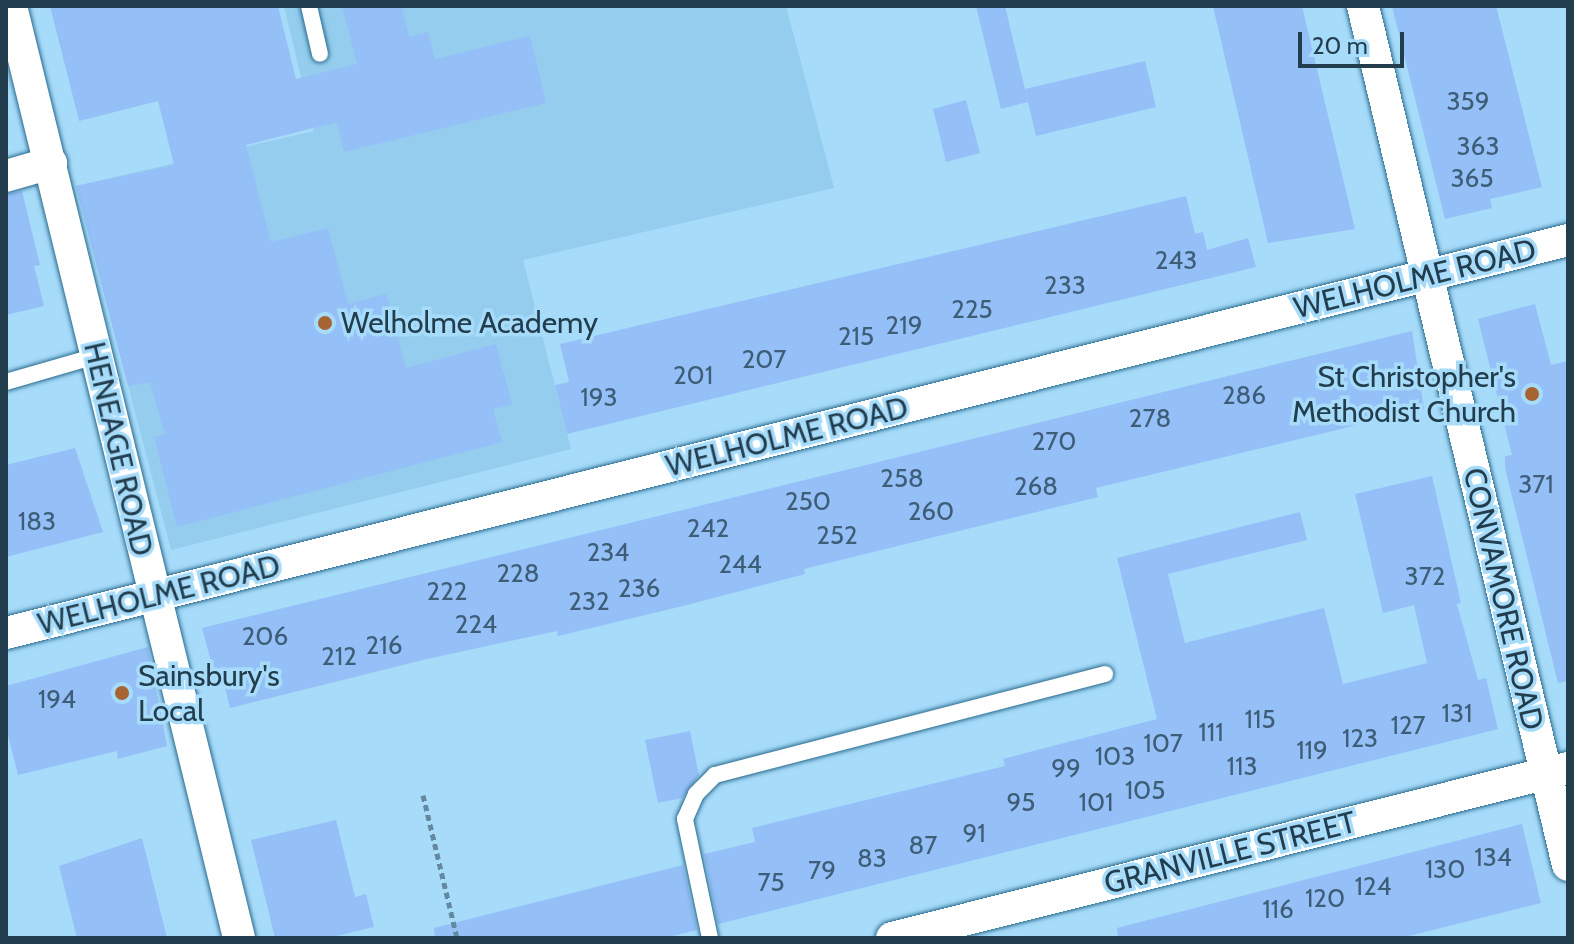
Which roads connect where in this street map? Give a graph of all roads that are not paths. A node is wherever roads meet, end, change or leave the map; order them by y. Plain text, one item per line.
1 (11, 6) edge
2 (309, 6) edge
3 (1363, 6) edge
4 (320, 54) dead end
5 (51, 163) junction
6 (6, 176) edge
7 (1568, 240) edge
8 (1431, 275) junction
9 (96, 356) junction
10 (6, 382) edge
11 (155, 597) junction
12 (6, 633) edge
13 (1105, 674) dead end
14 (1556, 771) edge
15 (1568, 865) edge
16 (239, 938) edge
17 (710, 938) edge
18 (892, 938) edge

1 - 5 street, HENEAGE ROAD
2 - 4 lane
3 - 8 street, CONVAMORE ROAD
5 - 6 street
5 - 9 street, HENEAGE ROAD
7 - 8 street, WELHOLME ROAD
8 - 11 street, WELHOLME ROAD
8 - 14 street, CONVAMORE ROAD
9 - 10 lane
9 - 11 street, HENEAGE ROAD
11 - 12 street, WELHOLME ROAD
11 - 16 street, HENEAGE ROAD
13 - 17 lane
14 - 15 street, CONVAMORE ROAD
14 - 18 street, GRANVILLE STREET

